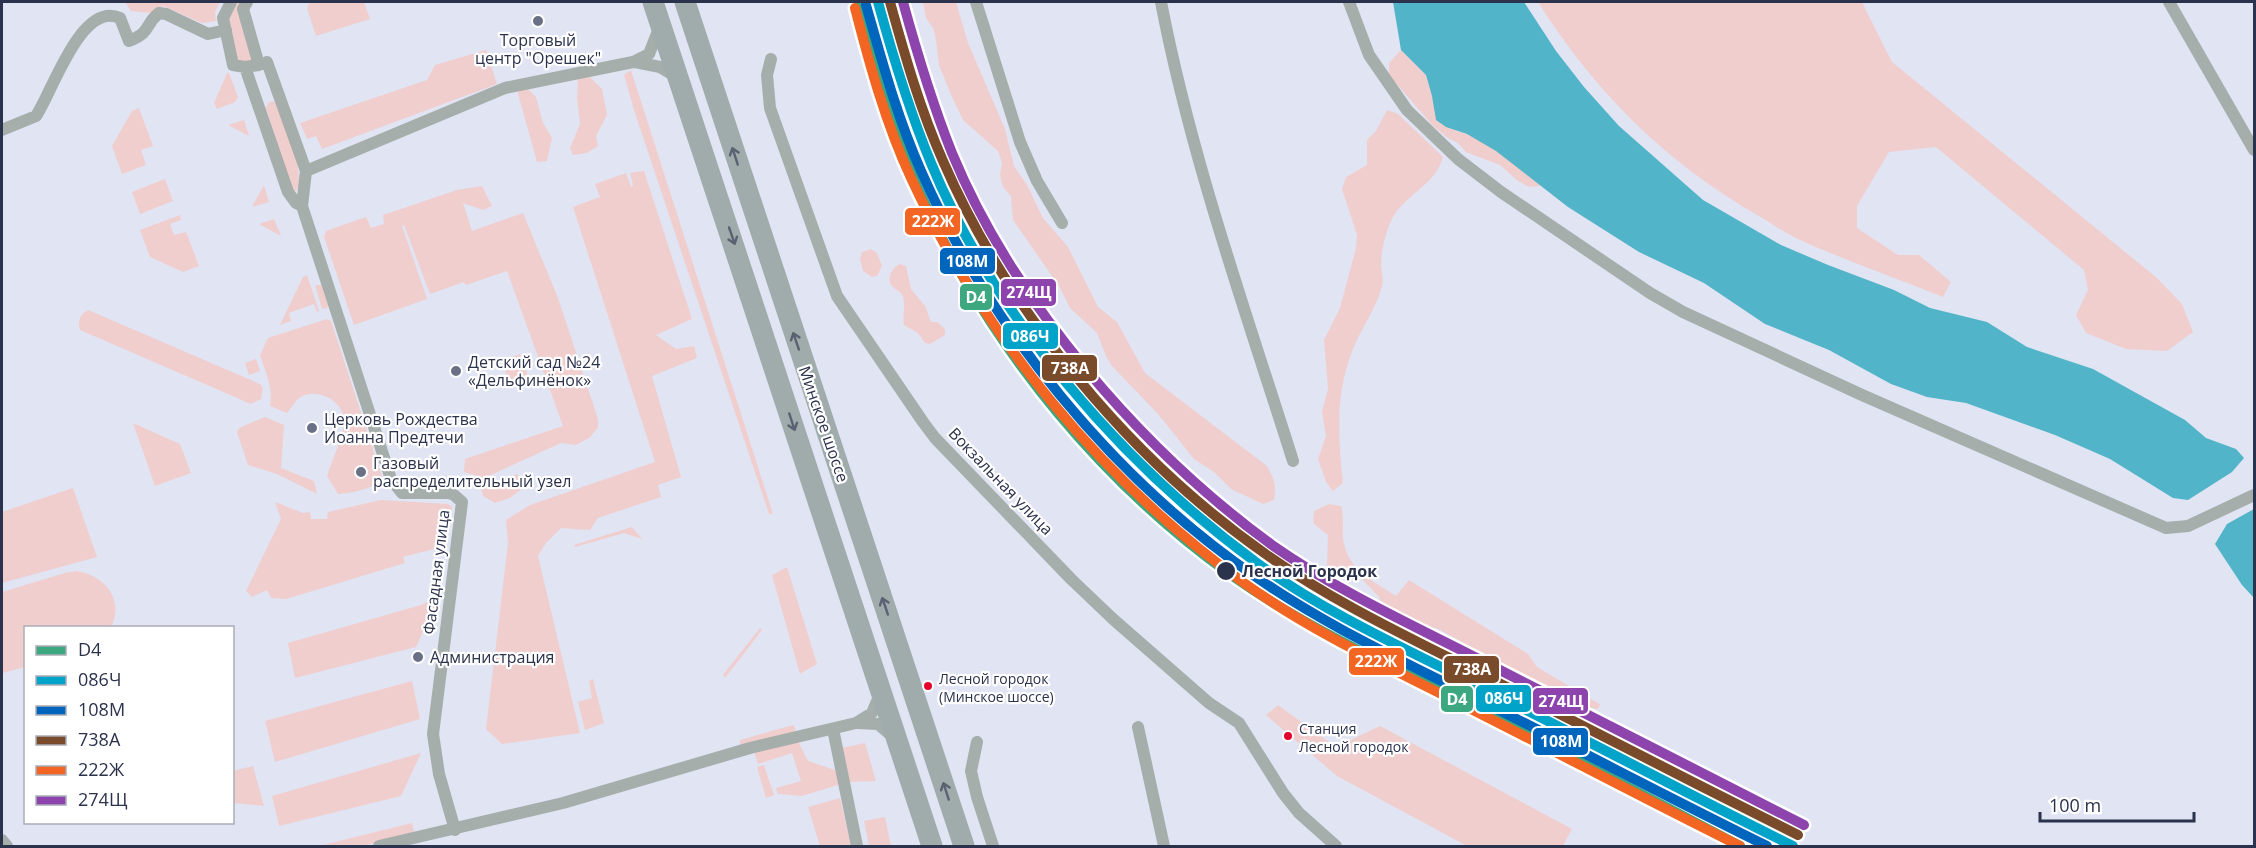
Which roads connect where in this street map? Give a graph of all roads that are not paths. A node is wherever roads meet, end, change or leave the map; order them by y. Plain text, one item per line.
1 (231, 2) edge
2 (247, 2) edge
3 (653, 2) edge
4 (685, 2) edge
5 (976, 2) edge
6 (1161, 2) edge
7 (1349, 2) edge
8 (2169, 2) edge
9 (661, 24) junction
10 (226, 30) junction
11 (771, 59) dead end
12 (633, 62) junction
13 (263, 63) junction
14 (245, 67) junction
15 (679, 78) junction
16 (2, 130) edge
17 (2254, 150) edge
18 (306, 171) junction
19 (302, 206) junction
20 (1062, 223) dead end
21 (1293, 461) dead end
22 (2254, 495) edge
23 (880, 693) junction
24 (856, 723) junction
25 (1138, 727) dead end
26 (833, 729) junction
27 (896, 740) junction
28 (977, 742) dead end
29 (455, 830) junction
30 (2, 840) edge
31 (7, 846) edge
32 (379, 846) edge
33 (857, 846) edge
34 (932, 846) edge
35 (964, 846) edge
36 (993, 846) edge
37 (1164, 846) edge
38 (1336, 846) edge

1 - 10 street
2 - 13 street
3 - 9 highway, Минское шоссе
35 -> 4 highway, Минское шоссе
5 - 20 street
6 - 21 street
7 - 22 street
8 - 17 street
9 - 12 street
9 - 15 highway, Минское шоссе
10 - 14 street
10 - 16 street
11 - 38 street, Вокзальная улица
12 - 15 street
12 - 18 street
13 - 14 street
13 - 18 street
14 - 19 street
15 -> 23 highway, Минское шоссе
18 - 19 street, Фасадная улица
19 - 29 street, Фасадная улица
23 - 24 street
23 - 27 highway, Минское шоссе
24 - 26 street
24 - 27 street
25 - 37 street
26 - 29 street
26 - 33 street
27 - 34 highway, Минское шоссе
28 - 36 street
29 - 32 street
30 - 31 street

